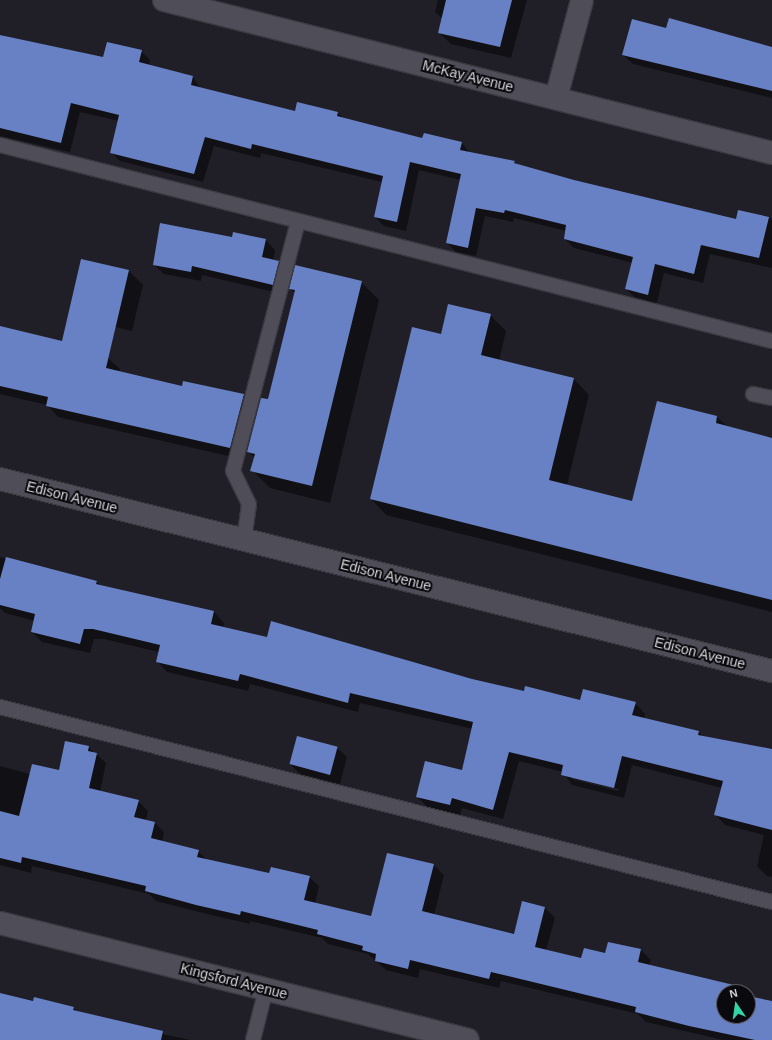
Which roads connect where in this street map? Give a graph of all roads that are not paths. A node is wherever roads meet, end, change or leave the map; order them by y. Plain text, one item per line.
1 (164, 0) edge
2 (582, 0) edge
3 (556, 98) junction
4 (0, 145) edge
5 (772, 153) edge
6 (298, 221) junction
7 (772, 341) edge
8 (753, 394) dead end
9 (772, 398) edge
10 (0, 479) edge
11 (244, 540) junction
12 (772, 671) edge
13 (0, 707) edge
14 (772, 902) edge
15 (0, 923) edge
16 (266, 989) junction
17 (253, 1040) edge
18 (468, 1040) edge

1 - 3 street, McKay Avenue
2 - 3 street
3 - 5 street, McKay Avenue
4 - 6 lane
6 - 7 lane
6 - 11 lane
8 - 9 lane
10 - 11 street, Edison Avenue
11 - 12 street, Edison Avenue
13 - 14 lane
15 - 16 street, Kingsford Avenue
16 - 17 lane
16 - 18 street, Kingsford Avenue

